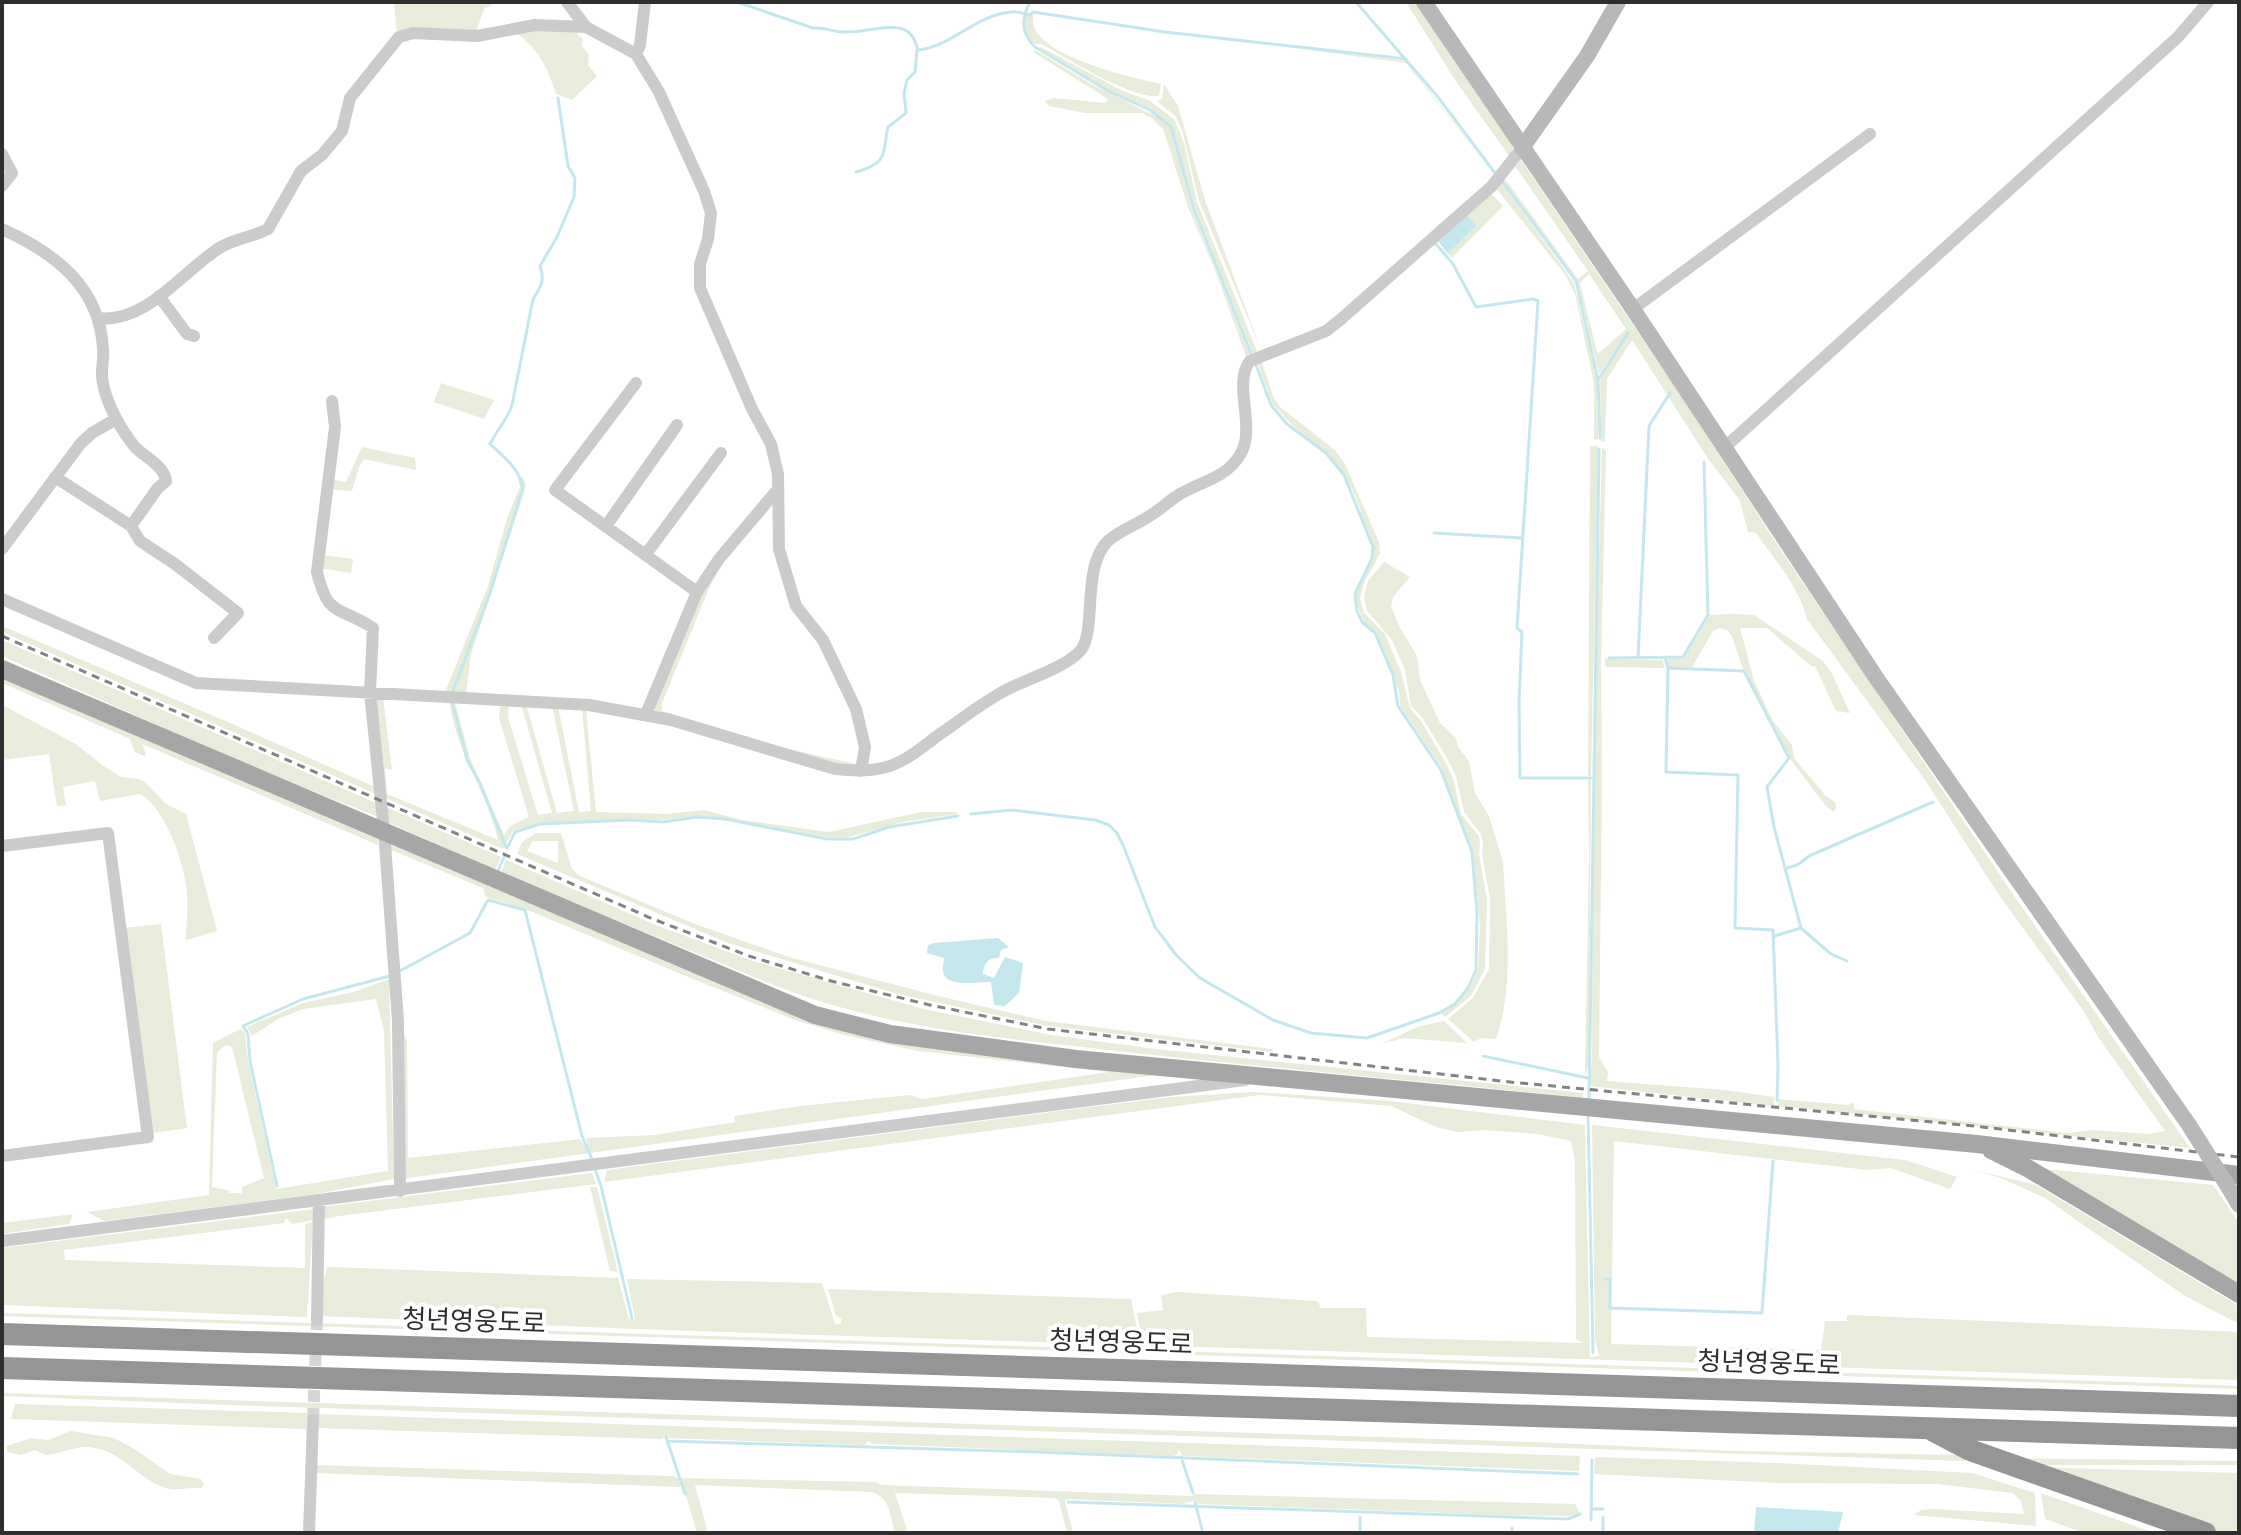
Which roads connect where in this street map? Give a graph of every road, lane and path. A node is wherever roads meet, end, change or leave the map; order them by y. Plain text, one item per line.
1 (567, 2) edge
2 (645, 2) edge
3 (1424, 2) edge
4 (1618, 2) edge
5 (2208, 2) edge
6 (586, 27) junction
7 (636, 54) junction
8 (1870, 134) dead end
9 (1522, 148) junction
10 (2, 154) edge
11 (2, 186) edge
12 (2, 229) edge
13 (159, 296) junction
14 (1633, 309) junction
15 (98, 318) junction
16 (194, 336) dead end
17 (636, 383) dead end
18 (332, 401) dead end
19 (116, 419) junction
20 (677, 425) dead end
21 (1724, 448) junction
22 (721, 453) dead end
23 (55, 477) junction
24 (778, 489) junction
25 (131, 526) junction
26 (606, 526) junction
27 (2, 549) edge
28 (646, 554) junction
29 (697, 592) junction
30 (2, 599) edge
31 (214, 638) dead end
32 (2, 669) edge
33 (370, 692) junction
34 (646, 714) junction
35 (861, 771) junction
36 (384, 831) junction
37 (2, 846) edge
38 (1272, 1076) junction
39 (1977, 1144) junction
40 (2, 1156) edge
41 (2234, 1182) edge
42 (400, 1191) junction
43 (319, 1201) junction
44 (2239, 1205) edge
45 (2, 1241) edge
46 (2239, 1294) edge
47 (317, 1320) tunnel mouth
48 (2, 1334) edge
49 (2, 1368) edge
50 (2239, 1406) edge
51 (313, 1420) tunnel mouth
52 (1927, 1428) junction
53 (2239, 1438) edge
54 (309, 1533) edge
55 (2205, 1533) edge

1 - 6 street
2 - 7 street
3 - 9 main road
4 - 9 main road
5 - 21 street
6 - 7 street
6 - 13 street
7 - 24 street
8 - 14 street
9 - 14 main road
9 - 35 street
10 - 11 street
12 - 15 street
13 - 15 street
13 - 16 street
14 - 21 main road
15 - 19 street
17 - 26 street
18 - 33 street
19 - 23 street
19 - 25 street
20 - 26 street
21 - 41 main road, bridge
22 - 28 street
23 - 25 street
23 - 27 street
24 - 29 street
24 - 35 street
25 - 31 street
26 - 28 street
28 - 29 street
29 - 34 street
30 - 33 street
32 - 36 main road
33 - 34 street
33 - 36 street
34 - 35 street
36 - 38 main road
36 - 42 street
37 - 40 street
38 - 39 main road
38 - 42 street
39 - 41 main road
39 - 46 main road
41 - 44 main road
42 - 43 street
43 - 45 street
43 - 47 street
48 - 50 highway, 청년영웅도로
49 - 52 highway
51 - 54 street
52 - 53 highway
52 - 55 highway

